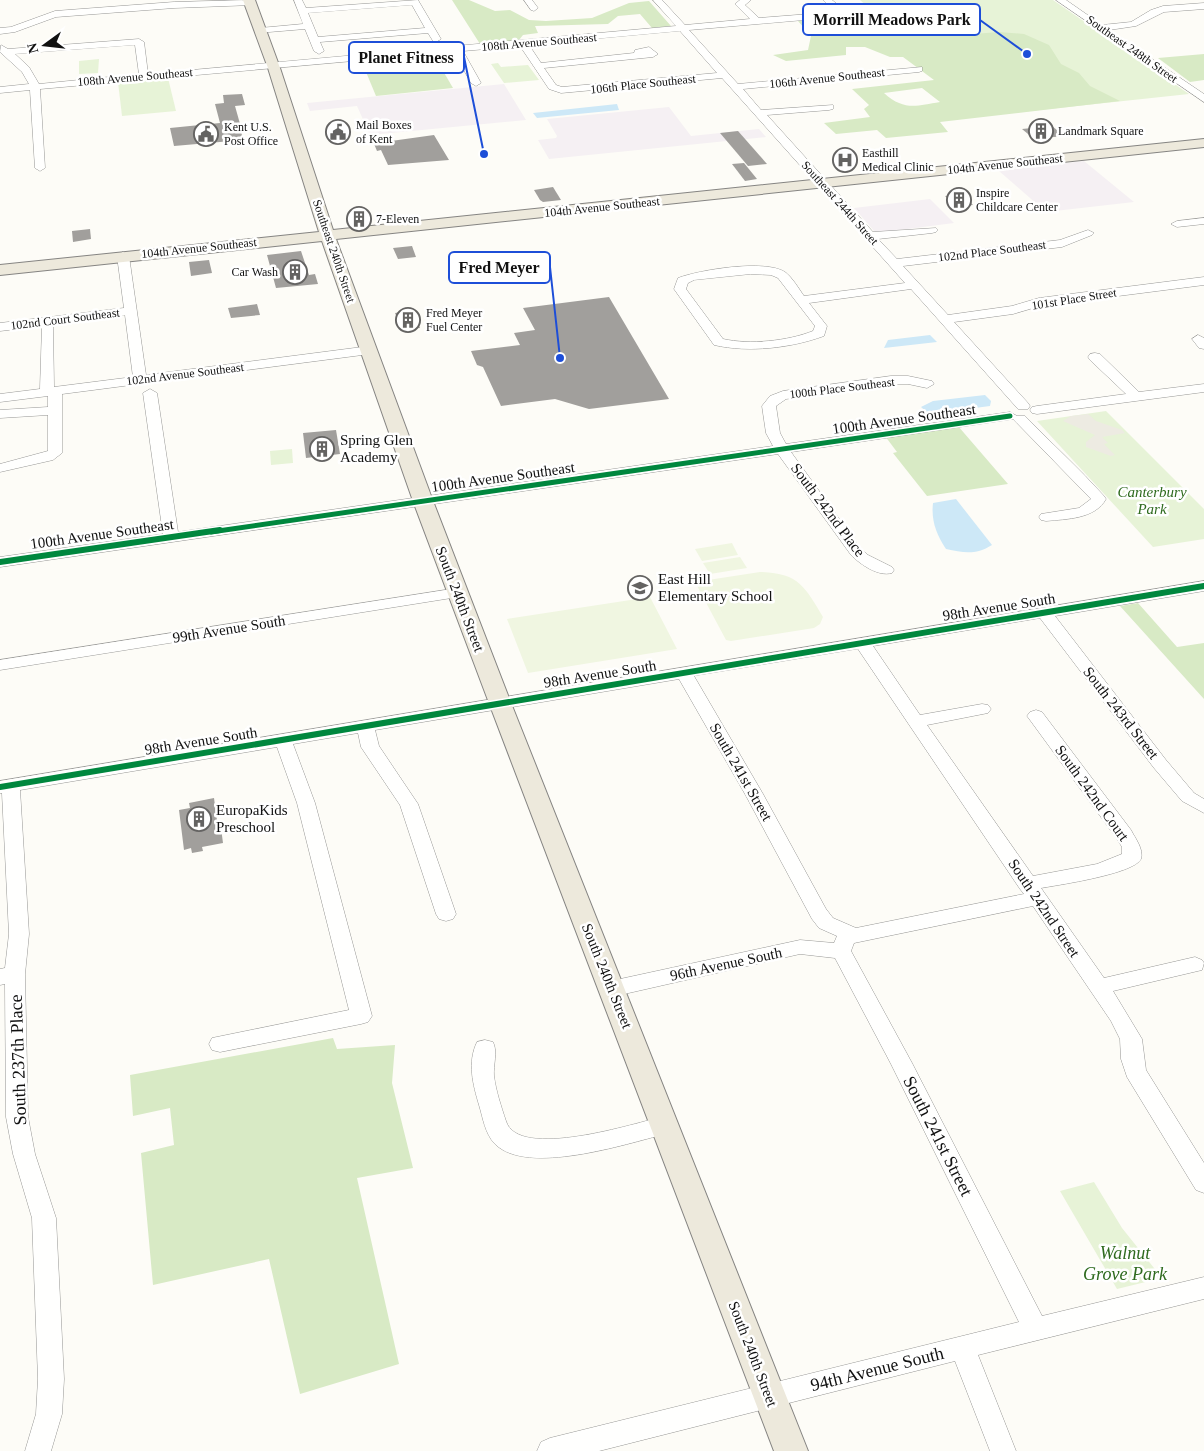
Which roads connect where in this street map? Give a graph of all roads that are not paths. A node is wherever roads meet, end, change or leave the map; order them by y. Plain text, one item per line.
1 (298, 0) edge
2 (657, 0) edge
3 (827, 0) edge
4 (1060, 0) edge
5 (246, 1) edge
6 (414, 1) edge
7 (743, 1) edge
8 (1204, 6) edge
9 (303, 12) junction
10 (757, 21) junction
11 (309, 25) junction
12 (682, 28) junction
13 (1101, 28) junction
14 (259, 30) junction
15 (431, 30) junction
16 (0, 31) edge
17 (0, 36) edge
18 (315, 40) junction
19 (523, 43) junction
20 (441, 48) junction
21 (457, 49) junction
22 (5, 52) junction
23 (640, 55) dead end
24 (323, 60) junction
25 (272, 65) junction
26 (538, 66) junction
27 (920, 69) dead end
28 (725, 75) junction
29 (144, 76) junction
30 (476, 83) dead end
31 (35, 87) junction
32 (736, 87) junction
33 (0, 90) edge
34 (1204, 99) edge
35 (829, 107) dead end
36 (759, 113) junction
37 (1204, 143) edge
38 (40, 168) dead end
39 (822, 184) junction
40 (1204, 220) edge
41 (1177, 224) dead end
42 (932, 230) dead end
43 (1088, 233) dead end
44 (327, 235) junction
45 (870, 236) junction
46 (123, 256) junction
47 (894, 263) junction
48 (0, 270) edge
49 (1204, 281) edge
50 (914, 286) junction
51 (801, 300) junction
52 (131, 311) junction
53 (944, 319) junction
54 (0, 327) edge
55 (47, 327) dead end
56 (370, 350) junction
57 (1095, 356) dead end
58 (927, 384) dead end
59 (147, 385) junction
60 (1204, 388) edge
61 (51, 392) junction
62 (1136, 397) junction
63 (0, 398) edge
64 (55, 411) junction
65 (0, 414) edge
66 (769, 414) joint
67 (1017, 414) junction
68 (782, 449) junction
69 (0, 468) edge
70 (423, 501) junction
71 (1046, 517) dead end
72 (171, 536) junction
73 (0, 562) edge
74 (886, 570) dead end
75 (1204, 586) edge
76 (458, 593) junction
77 (1044, 612) junction
78 (862, 643) junction
79 (0, 665) edge
80 (683, 672) junction
81 (500, 703) junction
82 (982, 709) dead end
83 (1036, 716) dead end
84 (916, 721) junction
85 (365, 727) junction
86 (283, 740) junction
87 (6, 786) edge
88 (1204, 807) edge
89 (1032, 891) junction
90 (446, 914) dead end
91 (846, 943) junction
92 (1195, 965) dead end
93 (8, 975) edge
94 (1098, 986) junction
95 (611, 989) junction
96 (220, 1044) dead end
97 (485, 1048) dead end
98 (666, 1125) junction
99 (1204, 1183) edge
100 (1204, 1288) edge
101 (1036, 1330) junction
102 (963, 1348) junction
103 (768, 1395) junction
104 (38, 1451) edge
105 (550, 1451) edge
106 (791, 1451) edge
107 (1003, 1451) edge

1 - 9 street
2 - 12 street, Southeast 244th Street
3 - 10 street, 108th Avenue Southeast
4 - 13 street, Southeast 248th Street
5 - 14 main road, Southeast 240th Street
5 - 16 street
6 - 9 street
6 - 15 street
7 - 10 street
8 - 13 street
9 - 11 street
10 - 12 street, 108th Avenue Southeast
11 - 14 street
11 - 18 street
12 - 19 street, 108th Avenue Southeast
12 - 28 street, Southeast 244th Street
13 - 34 street, Southeast 248th Street
14 - 25 main road, Southeast 240th Street
15 - 18 street
15 - 20 street
17 - 22 street
18 - 24 street
19 - 21 street, 108th Avenue Southeast
19 - 26 street
20 - 21 street, 108th Avenue Southeast
20 - 24 street, 108th Avenue Southeast
21 - 30 street
22 - 29 street
22 - 31 street
23 - 26 street
24 - 25 street, 108th Avenue Southeast
25 - 29 street, 108th Avenue Southeast
25 - 44 main road, Southeast 240th Street
26 - 28 street, 106th Place Southeast
27 - 32 street, 106th Avenue Southeast
28 - 32 street, Southeast 244th Street
29 - 31 street, 108th Avenue Southeast
31 - 33 street, 108th Avenue Southeast
31 - 38 street
32 - 36 street, Southeast 244th Street
35 - 36 street
36 - 39 street, Southeast 244th Street
37 - 39 main road, 104th Avenue Southeast
39 - 44 main road, 104th Avenue Southeast
39 - 45 street, Southeast 244th Street
40 - 41 street
42 - 45 street
43 - 47 street, 102nd Place Southeast
44 - 46 main road, 104th Avenue Southeast
44 - 56 main road, Southeast 240th Street
45 - 47 street, Southeast 244th Street
46 - 48 main road, 104th Avenue Southeast
46 - 52 street
47 - 50 street, Southeast 244th Street
49 - 53 street, 101st Place Street
50 - 51 street
50 - 53 street, Southeast 244th Street
51 - 51 street
52 - 54 street, 102nd Court Southeast
52 - 59 street
53 - 67 street, Southeast 244th Street
55 - 61 street
56 - 59 street, 102nd Avenue Southeast
56 - 70 main road, Southeast 240th Street
57 - 62 street
58 - 66 street, 100th Place Southeast
59 - 61 street, 102nd Avenue Southeast
59 - 72 street
60 - 62 street
61 - 63 street, 102nd Avenue Southeast
61 - 64 street
62 - 67 street, 100th Avenue Southeast
64 - 65 street
64 - 69 street
66 - 68 street, South 242nd Place
67 - 68 street, 100th Avenue Southeast
67 - 71 street, Southeast 244th Street
68 - 70 street, 100th Avenue Southeast
68 - 74 street, South 242nd Place
70 - 72 street, 100th Avenue Southeast
70 - 76 main road, South 240th Street
72 - 73 street, 100th Avenue Southeast
75 - 77 street, 98th Avenue South
76 - 79 street, 99th Avenue South
76 - 81 main road, South 240th Street
77 - 78 street, 98th Avenue South
77 - 88 street, South 243rd Street
78 - 80 street, 98th Avenue South
78 - 84 street, South 242nd Street
80 - 81 street, 98th Avenue South
80 - 91 street, South 241st Street
81 - 85 street, 98th Avenue South
81 - 95 main road, South 240th Street
82 - 84 street
83 - 89 street, South 242nd Court
84 - 89 street, South 242nd Street
85 - 86 street, 98th Avenue South
85 - 90 street
86 - 87 street, 98th Avenue South
86 - 96 street
87 - 93 street, South 237th Place
89 - 91 street, 96th Avenue South
89 - 94 street, South 242nd Street
91 - 95 street, 96th Avenue South
91 - 101 street, South 241st Street
92 - 94 street
93 - 104 street, South 237th Place
94 - 99 street, South 242nd Street
95 - 98 main road, South 240th Street
97 - 98 street
98 - 103 main road, South 240th Street
100 - 101 street, 94th Avenue South
101 - 102 street, 94th Avenue South
102 - 103 street, 94th Avenue South
102 - 107 street
103 - 105 street, 94th Avenue South
103 - 106 main road, South 240th Street

